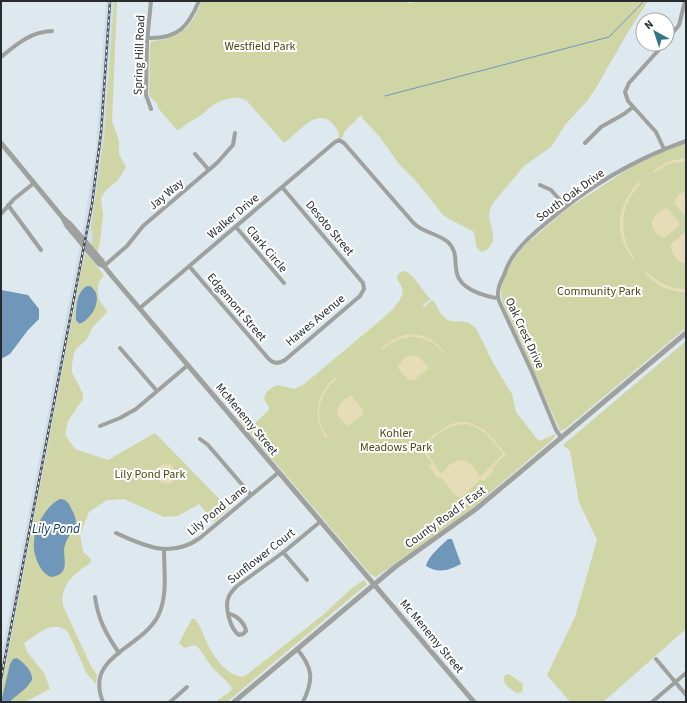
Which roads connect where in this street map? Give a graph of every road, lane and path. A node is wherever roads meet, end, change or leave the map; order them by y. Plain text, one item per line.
1 (151, 1) edge
2 (199, 1) edge
3 (685, 1) edge
4 (675, 30) edge
5 (52, 31) dead end
6 (148, 38) junction
7 (657, 52) edge
8 (1, 57) edge
9 (633, 107) junction
10 (150, 109) dead end
11 (235, 133) dead end
12 (340, 140) joint
13 (686, 141) edge
14 (1, 143) edge
15 (585, 143) dead end
16 (664, 149) junction
17 (195, 154) dead end
18 (209, 170) junction
19 (34, 183) junction
20 (540, 185) dead end
21 (282, 187) junction
22 (8, 205) junction
23 (566, 207) junction
24 (1, 214) edge
25 (236, 227) junction
26 (40, 250) dead end
27 (104, 266) junction
28 (189, 266) junction
29 (363, 282) joint
30 (284, 283) dead end
31 (498, 298) junction
32 (140, 308) junction
33 (686, 333) edge
34 (120, 348) dead end
35 (270, 360) joint
36 (188, 365) junction
37 (157, 391) junction
38 (100, 426) dead end
39 (561, 437) junction
40 (200, 439) dead end
41 (279, 472) junction
42 (251, 495) junction
43 (321, 521) junction
44 (116, 532) dead end
45 (164, 549) junction
46 (283, 552) junction
47 (307, 580) dead end
48 (375, 584) junction
49 (95, 596) dead end
50 (230, 614) junction
51 (297, 649) junction
52 (119, 652) junction
53 (656, 659) dead end
54 (686, 673) edge
55 (675, 682) junction
56 (188, 687) dead end
57 (686, 695) edge
58 (103, 702) edge
59 (170, 702) edge
60 (234, 702) edge
61 (303, 702) edge
62 (474, 702) edge
63 (652, 702) edge

1 - 6 street, Spring Hill Road
2 - 6 street
3 - 4 street
5 - 8 street
6 - 10 street, Spring Hill Road
7 - 9 street
9 - 15 street
9 - 16 street
11 - 18 street, Jay Way
12 - 21 street, Walker Drive
12 - 31 street, Oak Crest Drive
13 - 16 street, South Oak Drive
14 - 19 street
16 - 23 street, South Oak Drive
17 - 18 street
18 - 27 street, Jay Way
19 - 22 street
19 - 27 street, McMenemy Street
20 - 23 street
21 - 25 street, Walker Drive
21 - 29 street, Desoto Street
22 - 24 street
22 - 26 street
23 - 31 street, South Oak Drive
25 - 28 street, Walker Drive
25 - 30 street, Clark Circle
27 - 32 street, McMenemy Street
28 - 32 street, Walker Drive
28 - 35 street, Edgemont Street
29 - 35 street, Hawes Avenue
31 - 39 street, Oak Crest Drive
32 - 36 street, McMenemy Street
33 - 39 street, County Road F East
34 - 37 street
36 - 37 street
36 - 41 street, McMenemy Street
37 - 38 street
39 - 48 street, County Road F East
40 - 42 street
41 - 42 street, Lily Pond Lane
41 - 43 street, McMenemy Street
42 - 45 street, Lily Pond Lane
43 - 46 street, Sunflower Court
43 - 48 street, McMenemy Street
44 - 45 street, Lily Pond Lane
45 - 52 street
46 - 47 street
46 - 50 street, Sunflower Court
48 - 51 street, County Road F East
48 - 62 street, Mc Menemy Street
49 - 52 street
50 - 50 street, Sunflower Court
51 - 60 street, County Road F East
51 - 61 street
52 - 58 street
53 - 55 street
54 - 55 street
55 - 57 street
55 - 63 street
56 - 59 street

